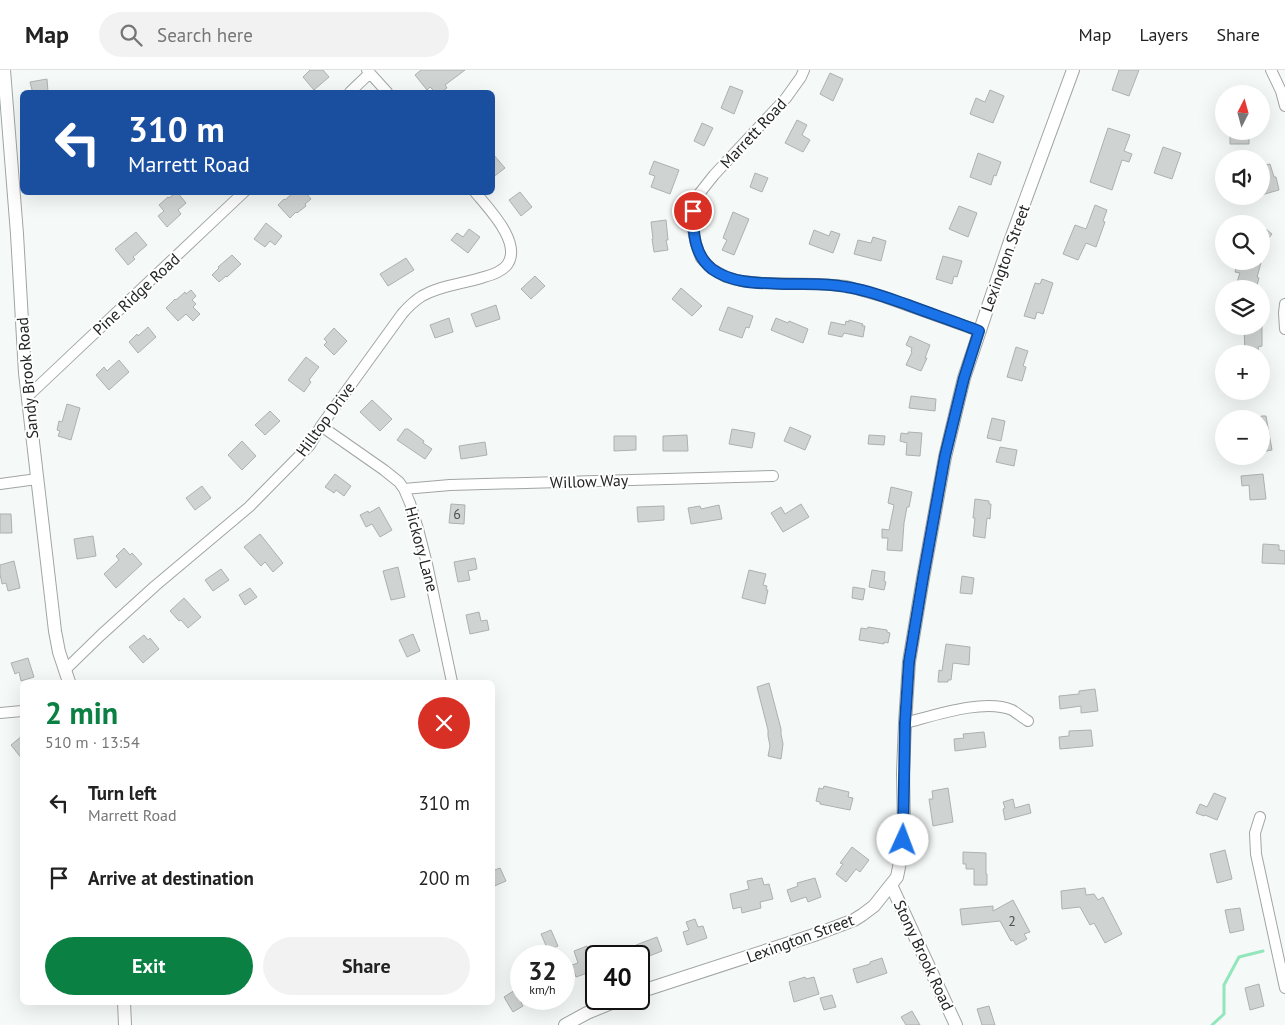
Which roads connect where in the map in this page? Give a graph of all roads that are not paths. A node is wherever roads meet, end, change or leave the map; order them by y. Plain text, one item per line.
1 (4, 70) edge
2 (804, 70) edge
3 (1072, 70) edge
4 (1271, 70) edge
5 (368, 72) edge
6 (352, 90) edge
7 (385, 90) edge
8 (1285, 106) edge
9 (241, 195) edge
10 (477, 195) edge
11 (1285, 304) edge
12 (1285, 329) edge
13 (979, 331) junction
14 (28, 396) junction
15 (321, 426) junction
16 (773, 476) dead end
17 (37, 478) junction
18 (0, 484) edge
19 (404, 489) junction
20 (65, 670) junction
21 (68, 680) edge
22 (452, 680) edge
23 (20, 710) edge
24 (0, 713) edge
25 (1028, 721) dead end
26 (905, 723) junction
27 (1260, 818) dead end
28 (891, 885) junction
29 (650, 988) edge
30 (1285, 988) edge
31 (124, 1005) edge
32 (593, 1010) edge
33 (125, 1025) edge
34 (565, 1025) edge
35 (956, 1025) edge

1 - 14 street, Sandy Brook Road
2 - 13 street, Marrett Road
3 - 13 street, Lexington Street
4 - 8 street
5 - 6 street
5 - 7 street
9 - 14 street, Pine Ridge Road
10 - 15 street, Hilltop Drive
11 - 12 street
13 - 26 street, Lexington Street
14 - 17 street, Sandy Brook Road
15 - 19 street, Hickory Lane
15 - 20 street, Hilltop Drive
16 - 19 street, Willow Way
17 - 18 street
17 - 20 street, Sandy Brook Road
19 - 22 street, Hickory Lane
20 - 21 street, Sandy Brook Road
23 - 24 street
25 - 26 street
26 - 28 street, Lexington Street
27 - 30 street
28 - 29 street, Lexington Street
28 - 35 street, Stony Brook Road
31 - 33 street
32 - 34 street

